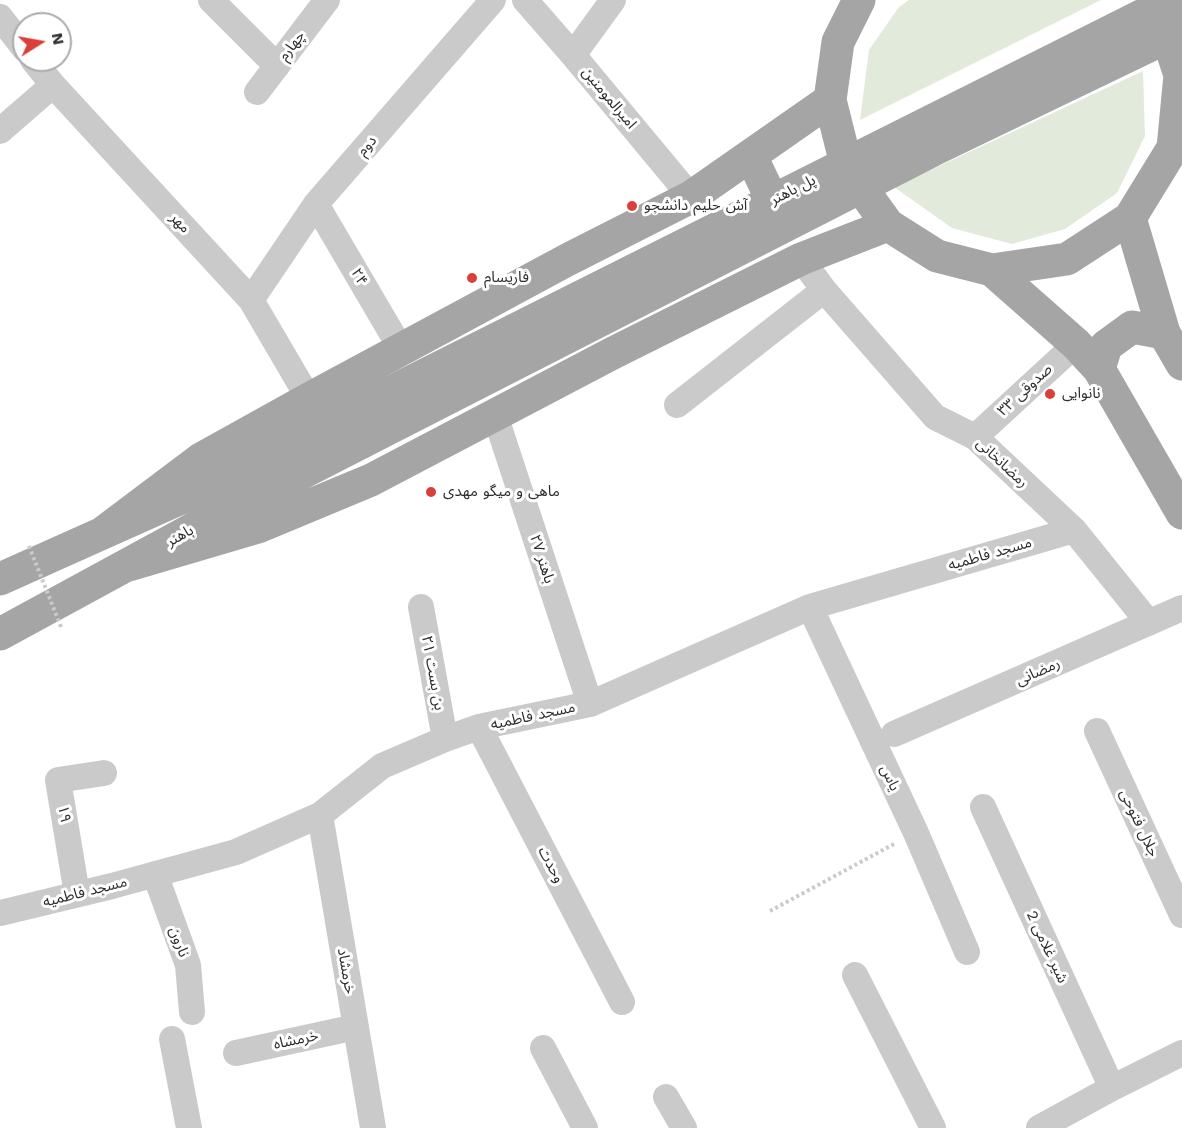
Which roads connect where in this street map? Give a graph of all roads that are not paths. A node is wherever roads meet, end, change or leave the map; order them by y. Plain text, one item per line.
1 (211, 0) edge
2 (327, 0) edge
3 (493, 0) edge
4 (525, 0) edge
5 (613, 0) edge
6 (859, 0) edge
7 (1150, 0) edge
8 (1173, 0) edge
9 (0, 17) edge
10 (1182, 30) edge
11 (12, 32) edge
12 (573, 55) junction
13 (277, 66) junction
14 (42, 72) edge
15 (1181, 75) edge
16 (52, 86) junction
17 (257, 92) dead end
18 (830, 100) junction
19 (0, 131) edge
20 (1177, 153) edge
21 (751, 156) junction
22 (691, 197) junction
23 (316, 204) junction
24 (1130, 218) junction
25 (888, 225) junction
26 (801, 259) junction
27 (992, 270) junction
28 (824, 290) junction
29 (251, 300) junction
30 (1164, 333) junction
31 (1076, 344) junction
32 (401, 349) junction
33 (1182, 364) edge
34 (1099, 369) junction
35 (309, 399) junction
36 (677, 405) dead end
37 (495, 415) junction
38 (975, 437) junction
39 (362, 442) joint
40 (1182, 513) edge
41 (1074, 530) junction
42 (104, 532) junction
43 (129, 565) junction
44 (0, 579) edge
45 (421, 607) dead end
46 (810, 607) junction
47 (1182, 608) edge
48 (1149, 623) junction
49 (0, 634) edge
50 (590, 704) junction
51 (479, 727) junction
52 (1097, 730) dead end
53 (894, 734) dead end
54 (445, 739) junction
55 (104, 773) dead end
56 (983, 807) dead end
57 (320, 815) junction
58 (155, 874) junction
59 (77, 894) junction
60 (0, 913) edge
61 (1182, 915) edge
62 (967, 952) dead end
63 (855, 975) dead end
64 (622, 1002) dead end
65 (192, 1012) dead end
66 (356, 1027) junction
67 (172, 1039) dead end
68 (543, 1048) dead end
69 (236, 1053) dead end
70 (1182, 1053) edge
71 (1112, 1088) junction
72 (666, 1097) dead end
73 (189, 1128) edge
74 (373, 1128) edge
75 (585, 1128) edge
76 (684, 1128) edge
77 (933, 1128) edge
78 (1039, 1128) edge

1 - 13 street
2 - 13 street, چهارم
3 - 23 street, دوم
4 - 12 street, امیرالمومنین
5 - 12 street
6 - 18 main road
7 - 15 main road
8 - 42 main road, پل باهنر, bridge
9 - 11 street
10 - 39 main road, پل باهنر, bridge
12 - 22 street, امیرالمومنین
13 - 17 street, چهارم
14 - 16 street, مهر
15 - 20 main road
16 - 19 street
16 - 29 street, مهر
18 - 21 main road
18 - 25 main road
20 - 24 main road
21 - 22 main road
21 - 26 main road
22 - 32 main road
23 - 29 street, دوم
23 - 32 street, ۲۴
24 - 27 main road
24 - 30 main road
25 - 26 main road
25 - 27 main road
26 - 28 street, رمضانخانی
26 - 37 main road
27 - 31 main road
28 - 36 street
28 - 38 street, رمضانخانی
29 - 35 street, مهر
30 - 33 main road
30 - 34 main road
31 - 34 main road
31 - 38 street, صدوقی ۳۳
32 - 35 main road
34 - 40 main road
35 - 42 main road
37 - 43 main road
37 - 50 street, باهنر ۲۷
38 - 41 street, رمضانخانی
39 - 43 main road, باهنر
41 - 46 street, مسجد فاطمیه
41 - 48 street, رمضانخانی
42 - 44 main road
43 - 49 main road, باهنر
45 - 54 street, بن بست ۲۱
46 - 50 street, مسجد فاطمیه
46 - 62 street, یاس
47 - 48 street, رمضانی
48 - 53 street, رمضانی
50 - 51 street, مسجد فاطمیه
51 - 54 street, مسجد فاطمیه
51 - 64 street, وحدت
52 - 61 street, جلال فتوحی
54 - 57 street, مسجد فاطمیه
55 - 59 street, ۱۹
56 - 71 street, شیر غلامی 2
57 - 58 street, مسجد فاطمیه
57 - 66 street, خرمشاد
58 - 59 street, مسجد فاطمیه
58 - 65 street, نارون
59 - 60 street, مسجد فاطمیه
63 - 77 street
66 - 69 street, خرمشاه
66 - 74 street, خرمشاد
67 - 73 street
68 - 75 street
70 - 71 street
71 - 78 street
72 - 76 street

